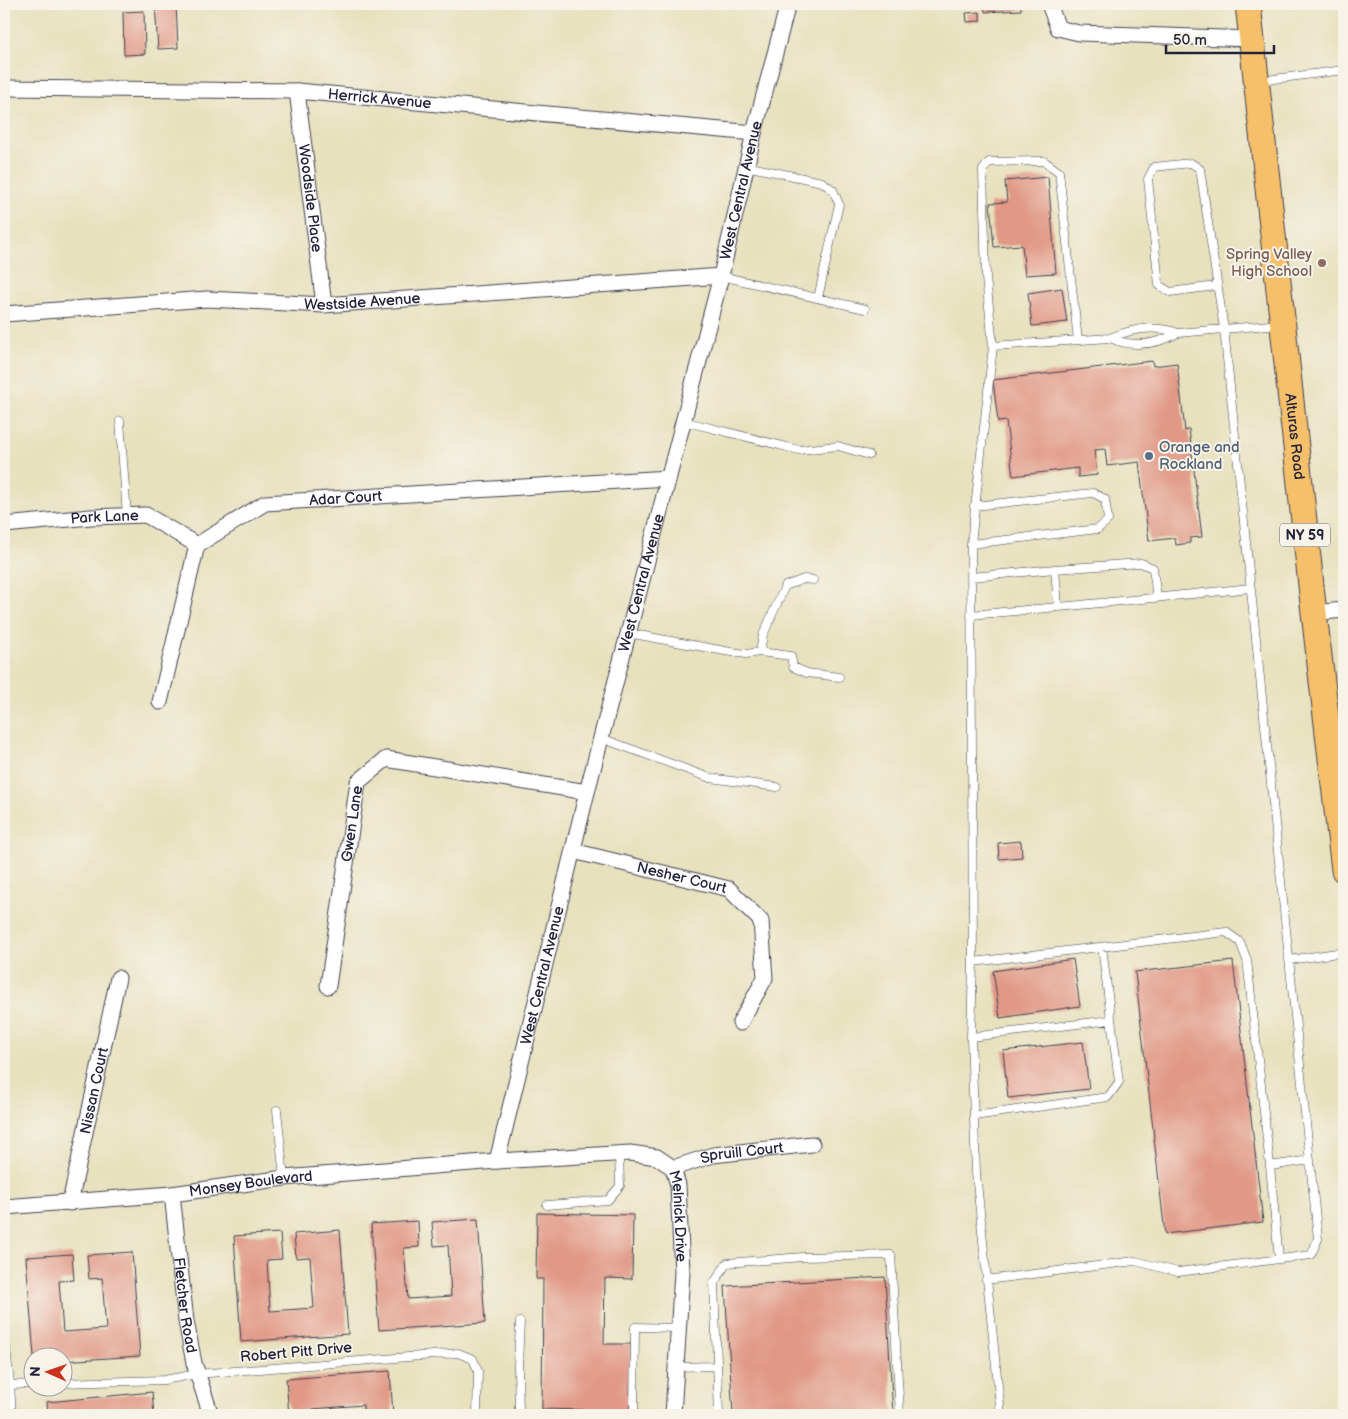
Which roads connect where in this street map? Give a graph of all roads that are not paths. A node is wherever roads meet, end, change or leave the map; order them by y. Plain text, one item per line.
1 (788, 4) edge
2 (1049, 4) edge
3 (1248, 4) edge
4 (1252, 38) junction
5 (1344, 70) edge
6 (1256, 82) junction
7 (4, 88) edge
8 (296, 91) junction
9 (754, 134) junction
10 (746, 166) junction
11 (721, 276) junction
12 (1216, 286) junction
13 (818, 298) junction
14 (324, 305) junction
15 (865, 309) dead end
16 (4, 314) edge
17 (1282, 324) junction
18 (1224, 329) junction
19 (1178, 333) junction
20 (1110, 338) junction
21 (1078, 340) junction
22 (993, 346) junction
23 (120, 421) dead end
24 (683, 421) junction
25 (869, 455) dead end
26 (668, 478) junction
27 (974, 506) junction
28 (127, 516) junction
29 (4, 525) edge
30 (971, 544) junction
31 (197, 545) junction
32 (1055, 569) junction
33 (971, 577) junction
34 (813, 580) dead end
35 (1250, 588) junction
36 (1157, 598) junction
37 (1058, 607) junction
38 (1344, 610) edge
39 (1314, 613) junction
40 (971, 615) junction
41 (628, 633) junction
42 (760, 652) junction
43 (839, 677) dead end
44 (160, 702) dead end
45 (601, 738) junction
46 (776, 787) dead end
47 (587, 792) junction
48 (573, 851) junction
49 (1344, 857) edge
50 (1102, 947) junction
51 (1344, 952) edge
52 (1289, 960) junction
53 (973, 962) junction
54 (118, 978) dead end
55 (328, 986) dead end
56 (1111, 1020) junction
57 (740, 1023) dead end
58 (971, 1037) junction
59 (277, 1110) dead end
60 (974, 1116) junction
61 (812, 1144) dead end
62 (618, 1154) junction
63 (1310, 1160) junction
64 (497, 1161) junction
65 (1270, 1166) junction
66 (673, 1168) junction
67 (284, 1178) junction
68 (172, 1194) junction
69 (70, 1203) junction
70 (548, 1205) dead end
71 (4, 1207) edge
72 (1279, 1259) junction
73 (986, 1280) junction
74 (520, 1322) dead end
75 (678, 1328) junction
76 (4, 1330) edge
77 (716, 1366) junction
78 (675, 1367) junction
79 (197, 1374) junction
80 (72, 1383) edge
81 (22, 1384) edge
82 (10, 1385) junction
83 (12, 1415) edge
84 (211, 1415) edge
85 (477, 1415) edge
86 (520, 1415) edge
87 (634, 1415) edge
88 (673, 1415) edge
89 (718, 1415) edge
90 (900, 1415) edge
91 (1001, 1415) edge

1 - 9 street, West Central Avenue
2 - 4 street
3 - 4 main road, Alturas Road / NY 59
4 - 6 main road, Alturas Road / NY 59
5 - 6 lane
6 - 17 main road, Alturas Road / NY 59
7 - 8 street, Herrick Avenue
8 - 9 street, Herrick Avenue
8 - 14 street, Woodside Place
9 - 10 street, West Central Avenue
10 - 11 street, West Central Avenue
10 - 13 lane
11 - 13 lane
11 - 14 street, Westside Avenue
11 - 24 street, West Central Avenue
12 - 12 lane
12 - 18 lane
13 - 15 lane
14 - 16 street, Westside Avenue
17 - 18 lane
17 - 39 main road, Alturas Road / NY 59
18 - 19 lane
18 - 35 lane
19 - 20 lane
19 - 20 lane
20 - 21 lane
21 - 22 lane
21 - 22 lane
22 - 27 lane
23 - 28 lane
24 - 25 lane
24 - 26 street, West Central Avenue
26 - 31 street, Adar Court
26 - 41 street, West Central Avenue
27 - 30 lane
27 - 30 lane
28 - 29 street, Park Lane
28 - 31 street, Park Lane
30 - 33 lane
31 - 44 street
32 - 33 lane
32 - 36 lane
32 - 37 lane
33 - 40 lane
34 - 42 lane
35 - 36 lane
35 - 52 lane
36 - 37 lane
37 - 40 lane
38 - 39 street
39 - 49 main road, Alturas Road / NY 59
40 - 53 lane
41 - 42 lane
41 - 45 street, West Central Avenue
42 - 43 lane
45 - 46 lane
45 - 47 street, West Central Avenue
47 - 48 street, West Central Avenue
47 - 55 street, Gwen Lane
48 - 57 street, Nesher Court
48 - 64 street, West Central Avenue
50 - 53 lane
50 - 56 lane
50 - 65 lane
51 - 52 lane
52 - 63 lane
53 - 58 lane
54 - 69 street, Nissan Court
56 - 58 lane
56 - 60 lane
58 - 60 lane
59 - 67 lane
60 - 73 lane
61 - 66 street, Spruill Court
62 - 64 street, Melnick Drive
62 - 66 street, Melnick Drive
62 - 70 lane
63 - 65 lane
63 - 72 lane
64 - 67 street, Monsey Boulevard
65 - 72 lane
66 - 75 street, Melnick Drive
67 - 68 street, Monsey Boulevard
68 - 69 street, Monsey Boulevard
68 - 79 street, Fletcher Road
69 - 71 street, Monsey Boulevard
72 - 73 lane
73 - 91 lane
74 - 86 lane
75 - 78 street, Melnick Drive
75 - 87 lane
76 - 82 lane
77 - 78 lane
77 - 89 lane
77 - 90 lane
78 - 88 street, Melnick Drive
79 - 80 lane, Robert Pitt Drive
79 - 84 street, Fletcher Road
79 - 85 lane, Robert Pitt Drive
81 - 82 lane
82 - 83 lane

